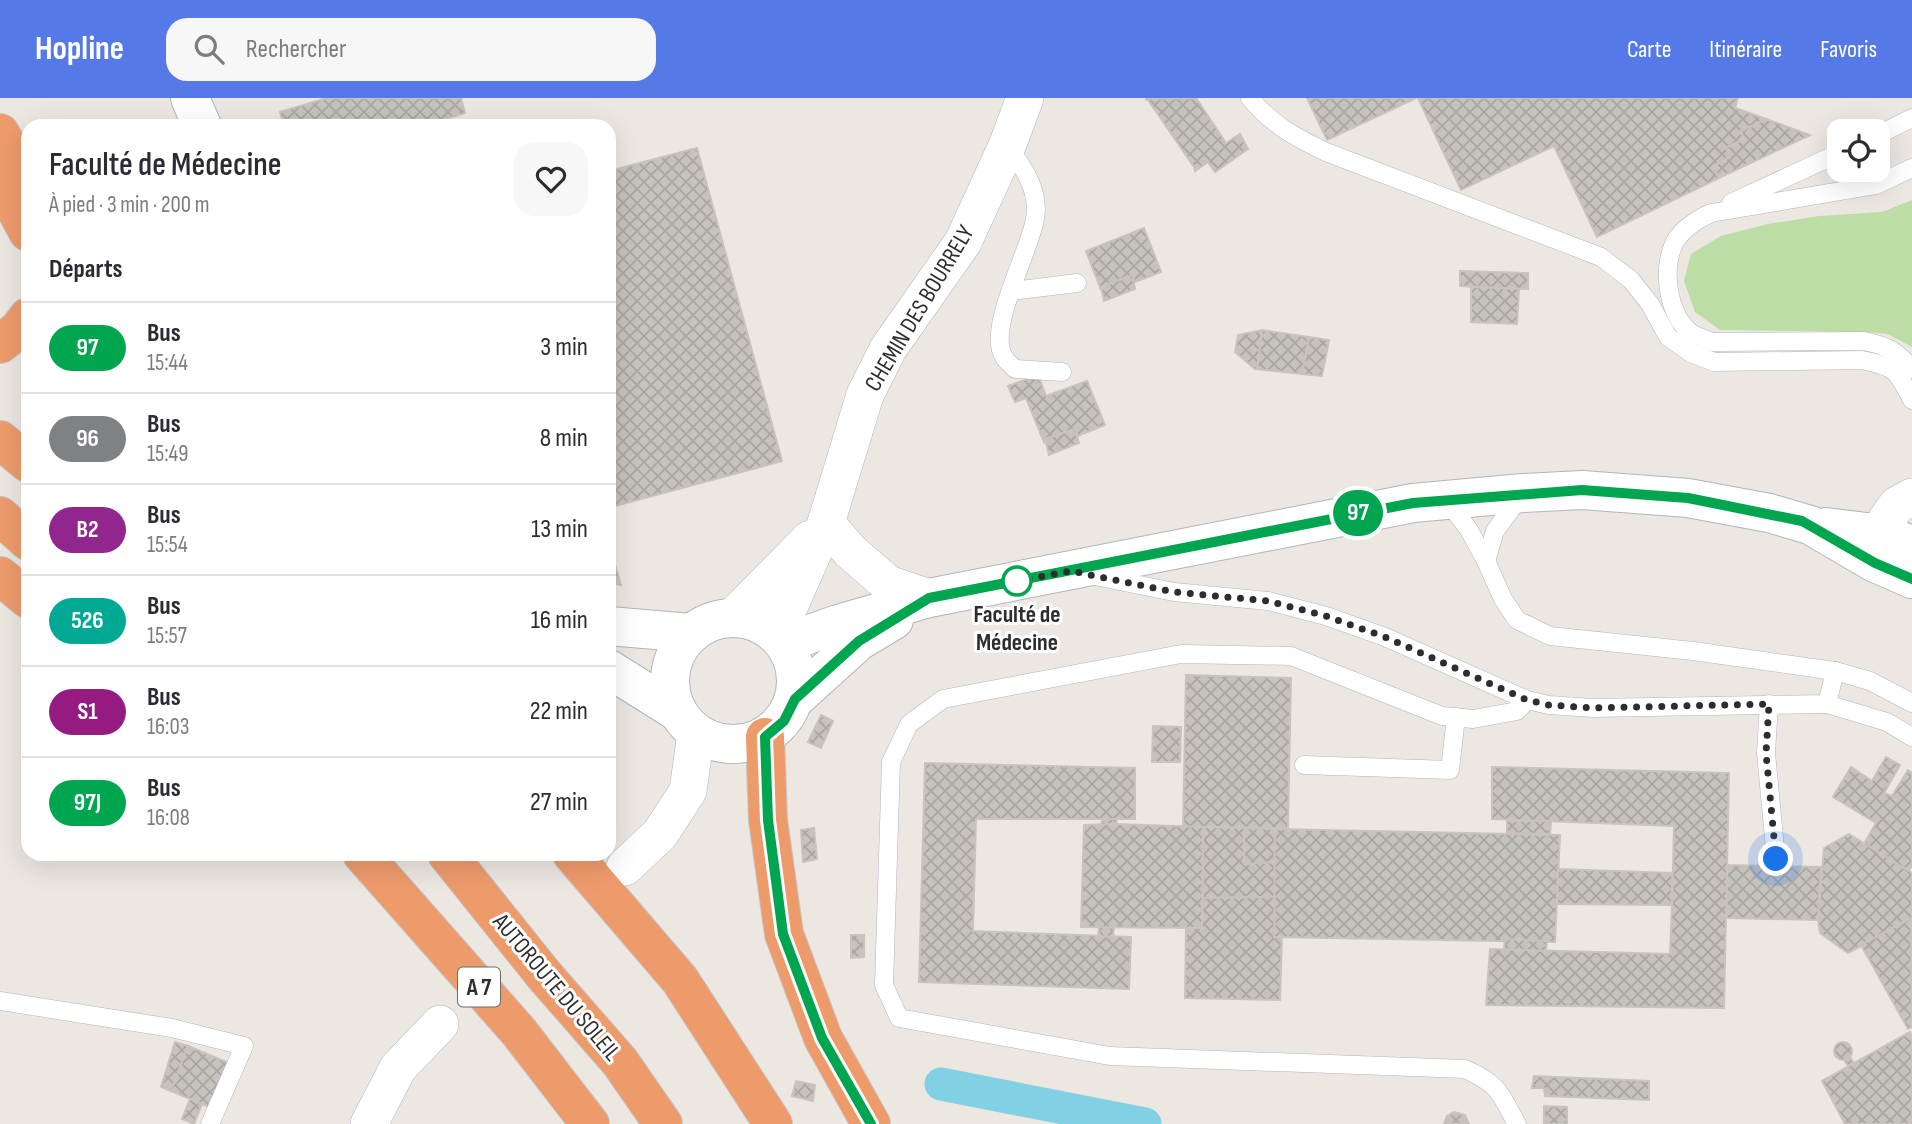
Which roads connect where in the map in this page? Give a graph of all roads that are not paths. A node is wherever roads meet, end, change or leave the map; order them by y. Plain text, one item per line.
1 (190, 98) edge
2 (1025, 98) edge
3 (1250, 98) edge
4 (1912, 118) edge
5 (199, 119) edge
6 (1890, 129) edge
7 (0, 133) edge
8 (1007, 146) junction
9 (1827, 159) edge
10 (1912, 168) edge
11 (21, 170) edge
12 (0, 180) edge
13 (1711, 213) junction
14 (21, 219) edge
15 (1077, 283) dead end
16 (1012, 291) junction
17 (21, 326) edge
18 (0, 344) edge
19 (1912, 369) edge
20 (1062, 372) dead end
21 (1912, 400) edge
22 (0, 440) edge
23 (21, 457) edge
24 (1523, 493) junction
25 (1446, 499) junction
26 (0, 516) edge
27 (826, 523) junction
28 (1899, 525) edge
29 (21, 535) edge
30 (1486, 561) junction
31 (1071, 571) junction
32 (0, 576) edge
33 (1912, 579) edge
34 (21, 593) edge
35 (929, 598) junction
36 (733, 617) junction
37 (616, 627) edge
38 (691, 633) junction
39 (781, 639) junction
40 (1835, 671) junction
41 (616, 674) edge
42 (795, 699) junction
43 (1527, 700) junction
44 (1912, 703) edge
45 (1769, 704) junction
46 (1827, 704) junction
47 (1456, 717) junction
48 (686, 722) junction
49 (765, 737) junction
50 (1912, 737) edge
51 (1304, 765) dead end
52 (1776, 859) dead end
53 (341, 861) edge
54 (368, 861) edge
55 (453, 861) edge
56 (578, 861) edge
57 (625, 867) dead end
58 (454, 957) junction
59 (0, 1001) edge
60 (440, 1024) dead end
61 (210, 1124) edge
62 (369, 1124) edge
63 (590, 1124) edge
64 (663, 1124) edge
65 (773, 1124) edge
66 (871, 1124) edge
67 (1517, 1124) edge

1 - 5 street
2 - 8 street, CHEMIN DES BOURRELY
3 - 21 lane
4 - 6 lane
7 - 11 highway
8 - 16 lane
8 - 27 street, CHEMIN DES BOURRELY
9 - 13 lane
10 - 13 lane
12 - 14 highway
13 - 19 lane
15 - 16 lane
16 - 20 lane
17 - 18 highway
22 - 23 highway
24 - 25 street
24 - 28 street
24 - 30 lane
25 - 30 lane
25 - 31 street
26 - 29 highway
27 - 35 street
27 - 36 street, CHEMIN DES BOURRELY
27 - 39 street, CHEMIN DES BOURRELY
28 - 33 street
30 - 40 lane
31 - 35 street
31 - 43 lane
32 - 34 highway
35 - 39 street
35 - 42 street
36 - 38 street
36 - 39 street
37 - 38 street
38 - 48 street
39 - 42 street
40 - 44 lane
40 - 46 lane
41 - 48 street
42 - 49 street
43 - 45 lane
43 - 47 lane
45 - 46 lane
45 - 52 lane
46 - 50 lane
47 - 51 lane
47 - 67 lane
48 - 49 street
48 - 57 street
49 - 66 highway
53 - 58 highway
54 - 58 highway, A 7
55 - 64 highway, AUTOROUTE DU SOLEIL / A 7
56 - 65 highway
58 - 63 highway, A 7
59 - 61 lane
60 - 62 street

